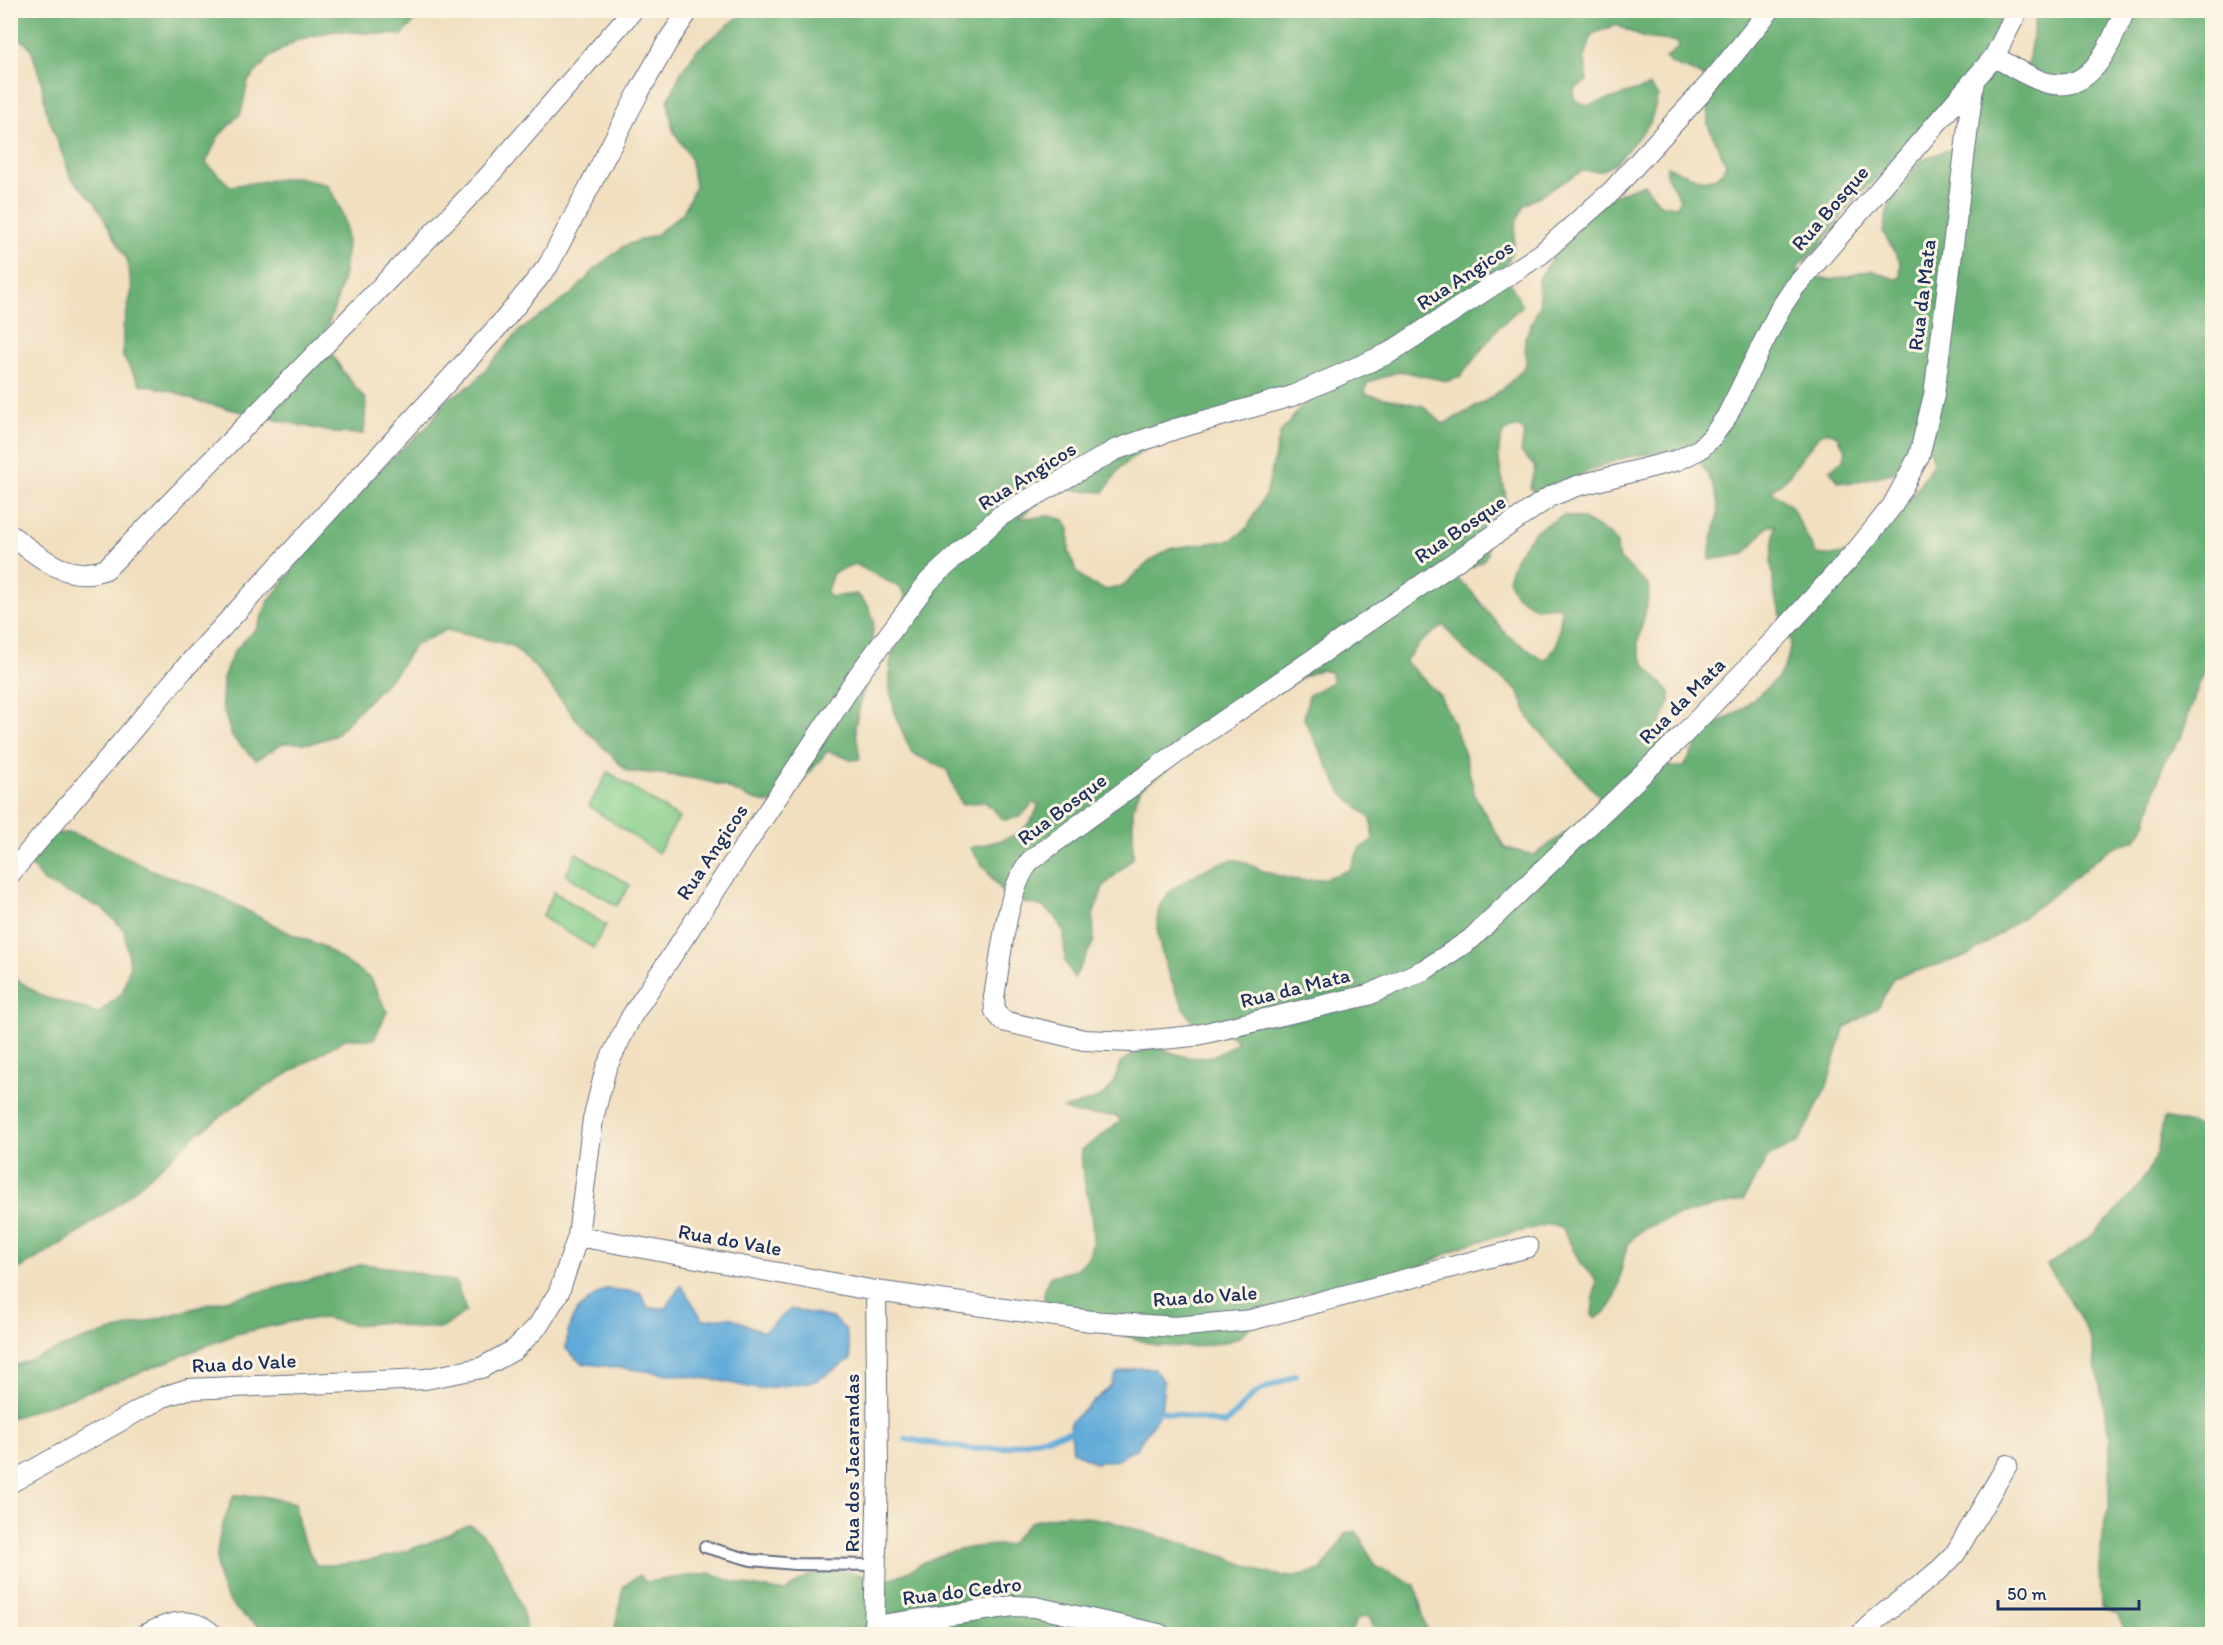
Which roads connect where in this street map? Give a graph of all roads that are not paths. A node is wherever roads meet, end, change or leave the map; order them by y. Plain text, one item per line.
1 (633, 10) edge
2 (689, 10) edge
3 (1770, 10) edge
4 (2018, 10) edge
5 (2125, 10) edge
6 (1994, 57) junction
7 (1974, 80) junction
8 (10, 535) edge
9 (10, 874) edge
10 (1084, 1040) joint
11 (578, 1236) junction
12 (1528, 1247) dead end
13 (876, 1291) junction
14 (2007, 1465) dead end
15 (10, 1483) edge
16 (705, 1547) dead end
17 (876, 1565) junction
18 (875, 1630) edge
19 (147, 1635) edge
20 (212, 1635) edge
21 (1159, 1635) edge
22 (1861, 1635) edge

1 - 8 street
2 - 9 street
3 - 11 street, Rua Angicos
4 - 6 street, Rua Bosque
5 - 6 street
6 - 7 street, Rua Bosque
7 - 10 street, Rua da Mata
7 - 10 street, Rua Bosque
11 - 13 street, Rua do Vale
11 - 15 street, Rua do Vale
12 - 13 street, Rua do Vale
13 - 17 street, Rua dos Jacarandas
14 - 22 street
16 - 17 lane
17 - 18 street, Rua dos Jacarandas
18 - 21 street, Rua do Cedro
19 - 20 street

